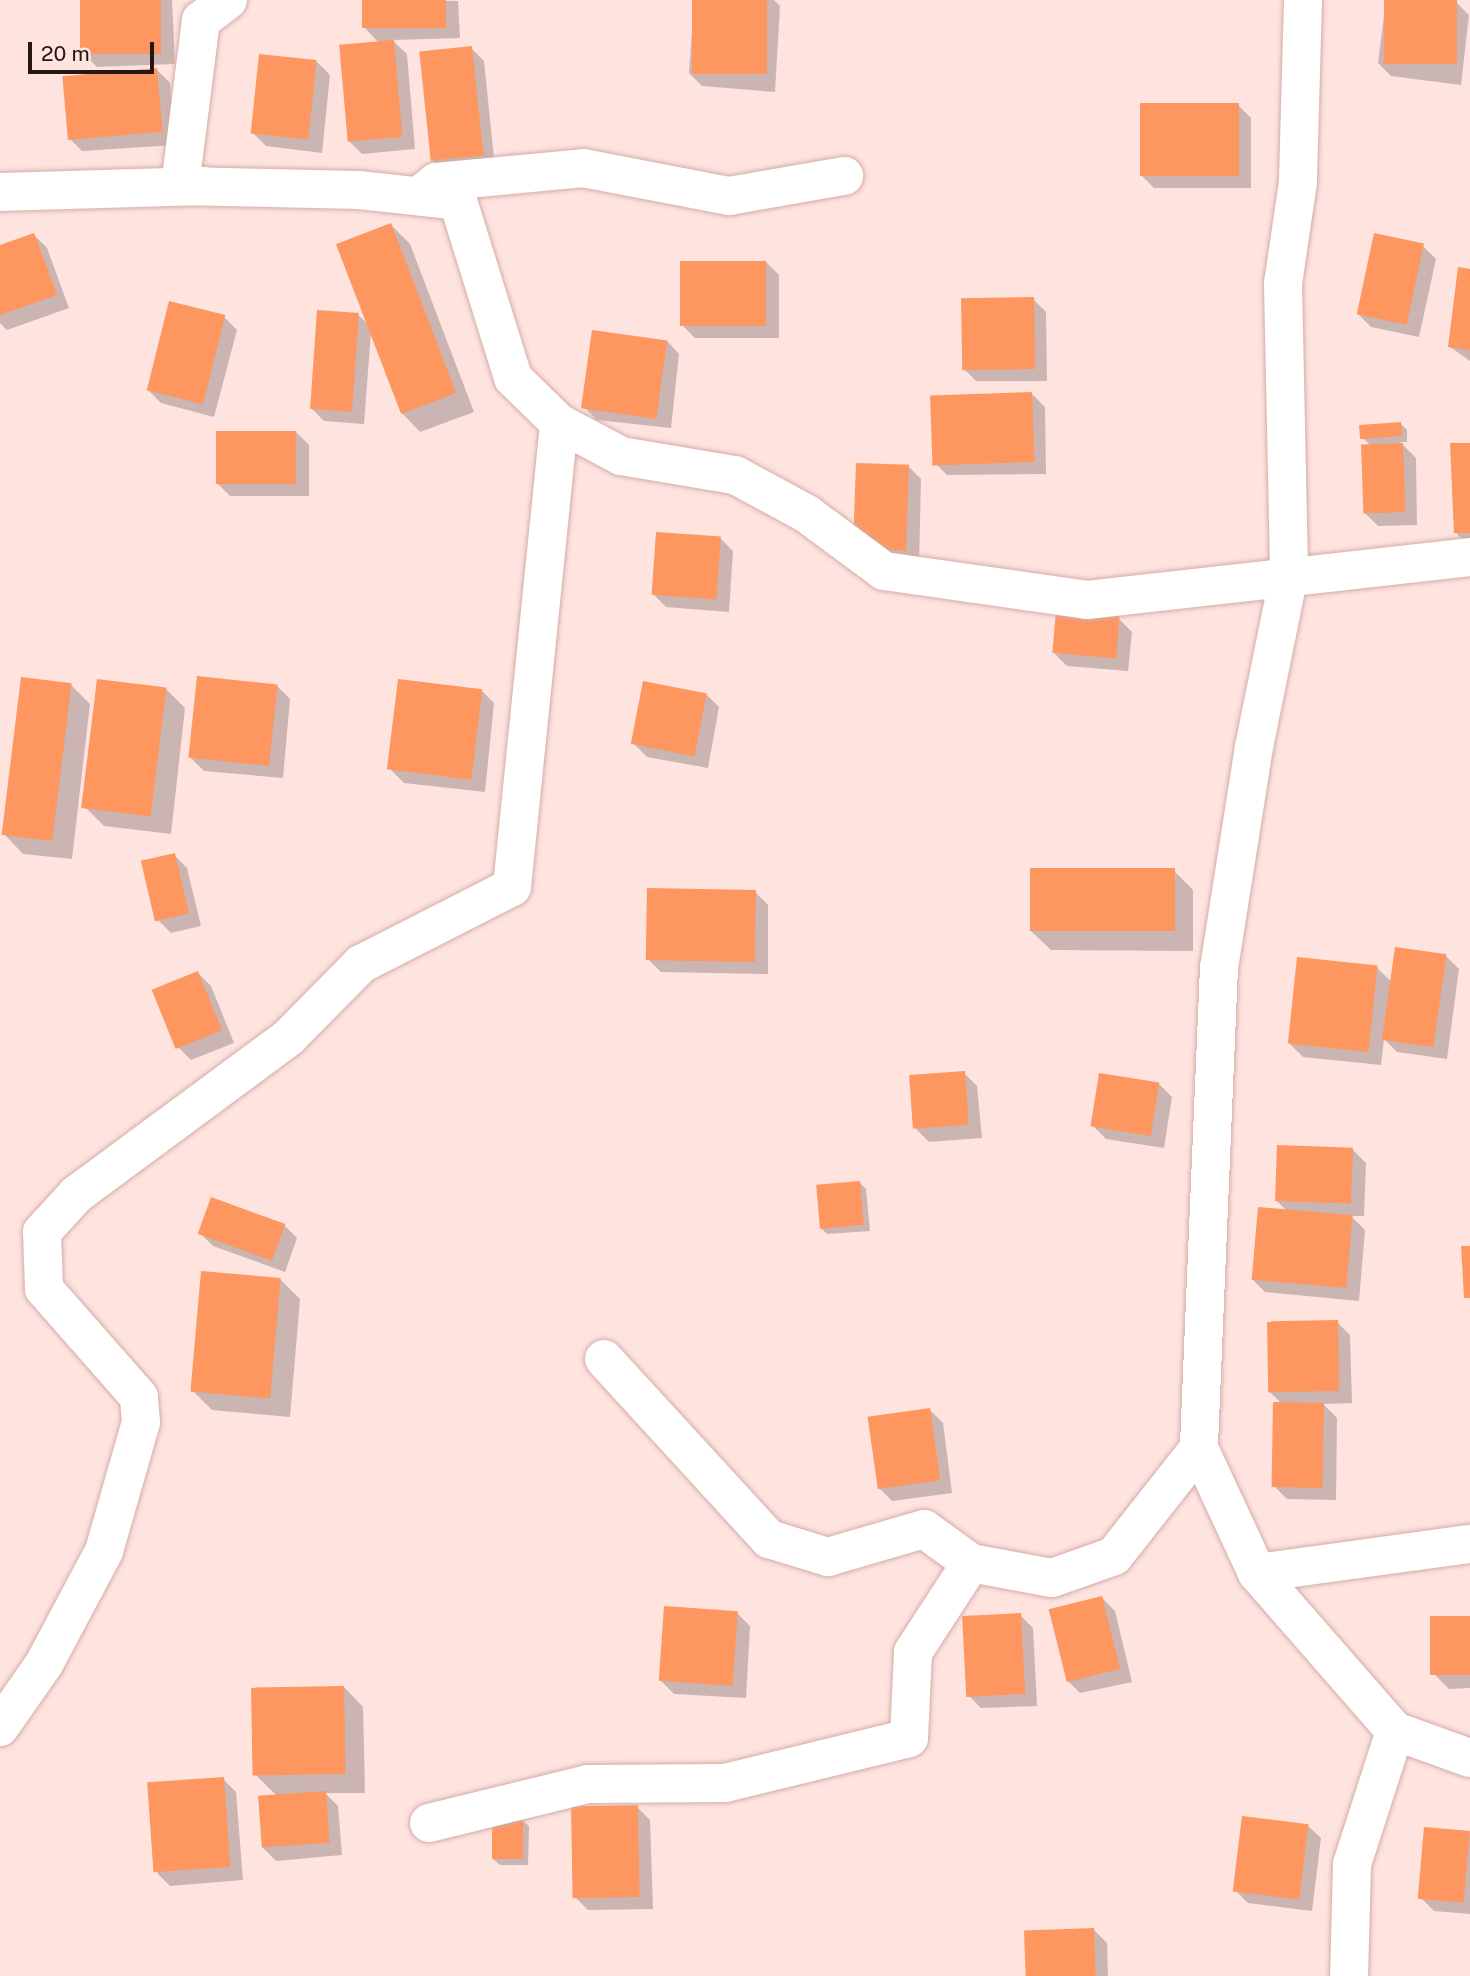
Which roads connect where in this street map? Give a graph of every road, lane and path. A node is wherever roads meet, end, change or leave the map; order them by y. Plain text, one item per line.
1 (228, 0) edge
2 (1303, 0) edge
3 (844, 176) dead end
4 (180, 186) junction
5 (0, 192) edge
6 (559, 423) junction
7 (1470, 557) edge
8 (1289, 575) junction
9 (604, 1359) dead end
10 (1199, 1448) junction
11 (1470, 1544) edge
12 (971, 1563) junction
13 (1257, 1573) junction
14 (0, 1727) edge
15 (1395, 1731) junction
16 (1470, 1758) edge
17 (429, 1823) dead end
18 (1349, 1976) edge

1 - 4 street
2 - 8 street
3 - 4 street
4 - 5 street
4 - 6 street
6 - 8 street
6 - 14 street
7 - 8 street
8 - 10 street
9 - 12 street
10 - 12 street
10 - 13 street
11 - 13 street
12 - 17 street
13 - 15 street
15 - 16 street
15 - 18 street

